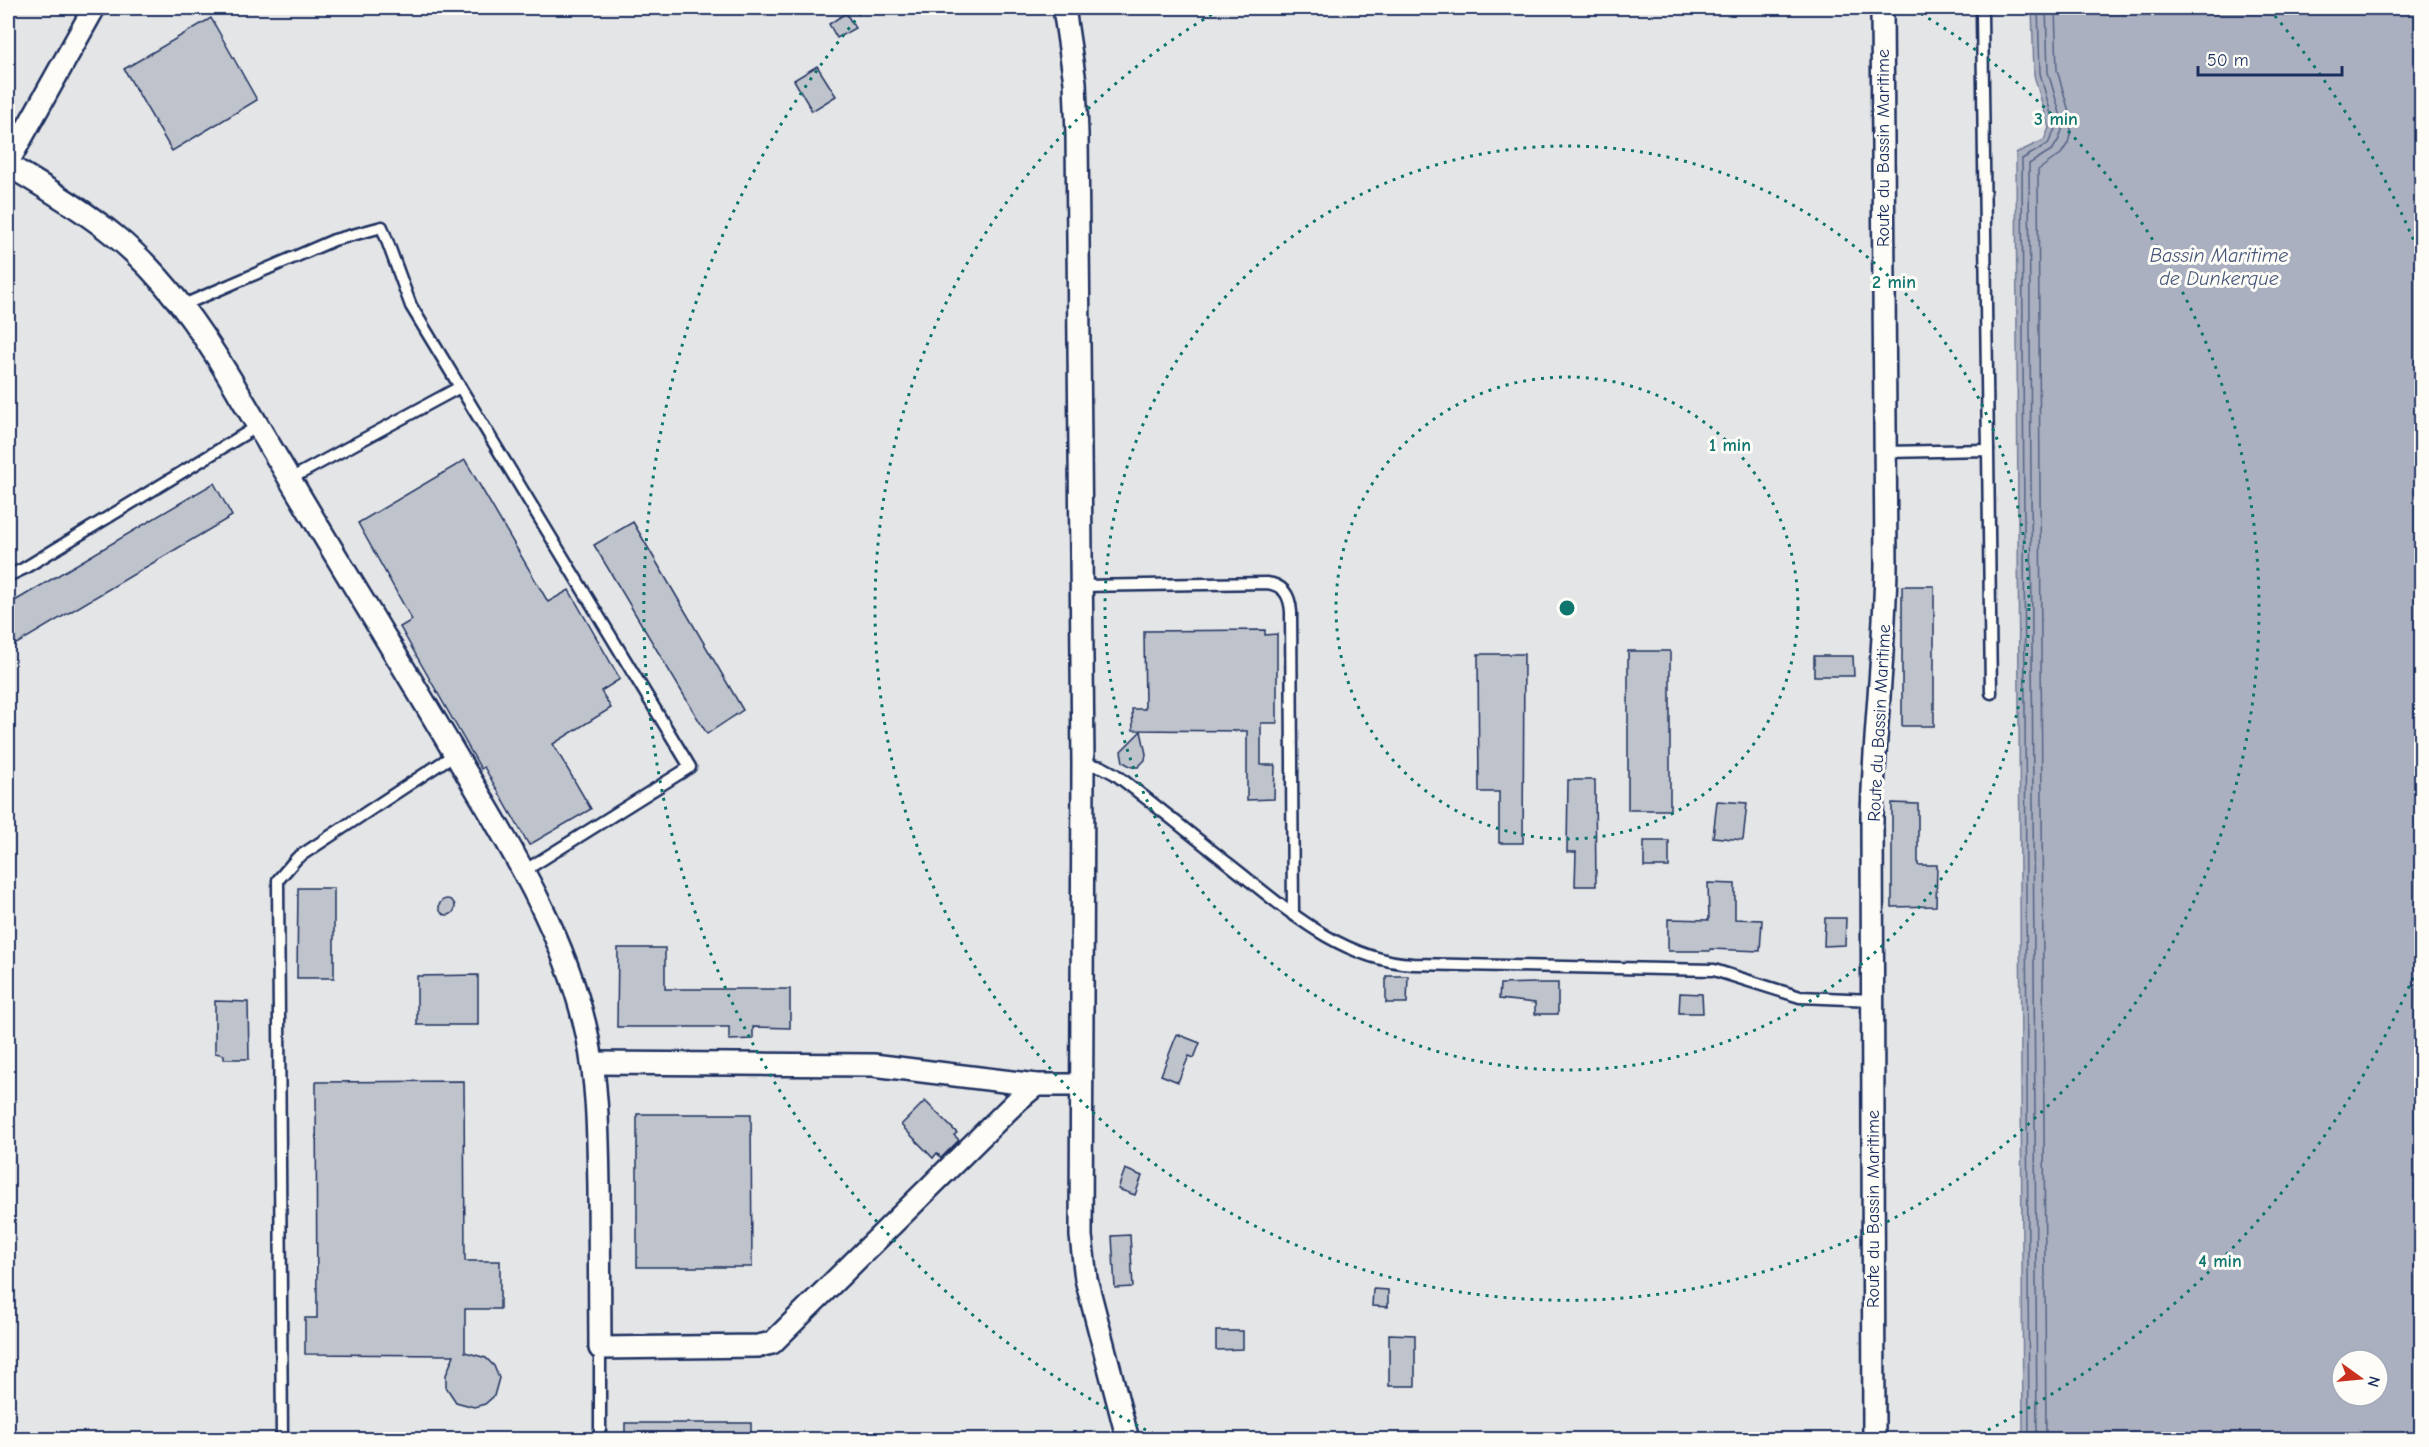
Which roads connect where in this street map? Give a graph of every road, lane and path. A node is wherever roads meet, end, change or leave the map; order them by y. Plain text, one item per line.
1 (94, 8) edge
2 (1064, 8) edge
3 (1882, 8) edge
4 (1982, 15) dead end
5 (8, 163) edge
6 (180, 306) junction
7 (460, 387) junction
8 (258, 426) junction
9 (1988, 450) junction
10 (1886, 452) junction
11 (290, 479) junction
12 (8, 576) edge
13 (1081, 586) junction
14 (1991, 693) dead end
15 (455, 754) junction
16 (1083, 764) junction
17 (524, 871) junction
18 (1293, 915) junction
19 (1872, 1000) junction
20 (592, 1063) junction
21 (1036, 1085) junction
22 (1081, 1085) junction
23 (600, 1348) junction
24 (282, 1440) edge
25 (600, 1440) edge
26 (1128, 1440) edge
27 (1874, 1440) edge

1 - 5 street
2 - 13 street
3 - 10 street, Route du Bassin Maritime
4 - 9 lane
5 - 6 street
6 - 7 lane
6 - 8 street
7 - 11 lane
7 - 17 lane
8 - 11 street
8 - 12 lane
9 - 10 lane
9 - 14 lane
10 - 19 street, Route du Bassin Maritime
11 - 15 street
13 - 16 street
13 - 18 lane
15 - 17 street
15 - 24 lane
16 - 18 lane
16 - 22 street
17 - 20 street
18 - 19 lane
19 - 27 street, Route du Bassin Maritime
20 - 21 street
20 - 23 street
21 - 22 street
21 - 23 street
22 - 26 street
23 - 25 lane

